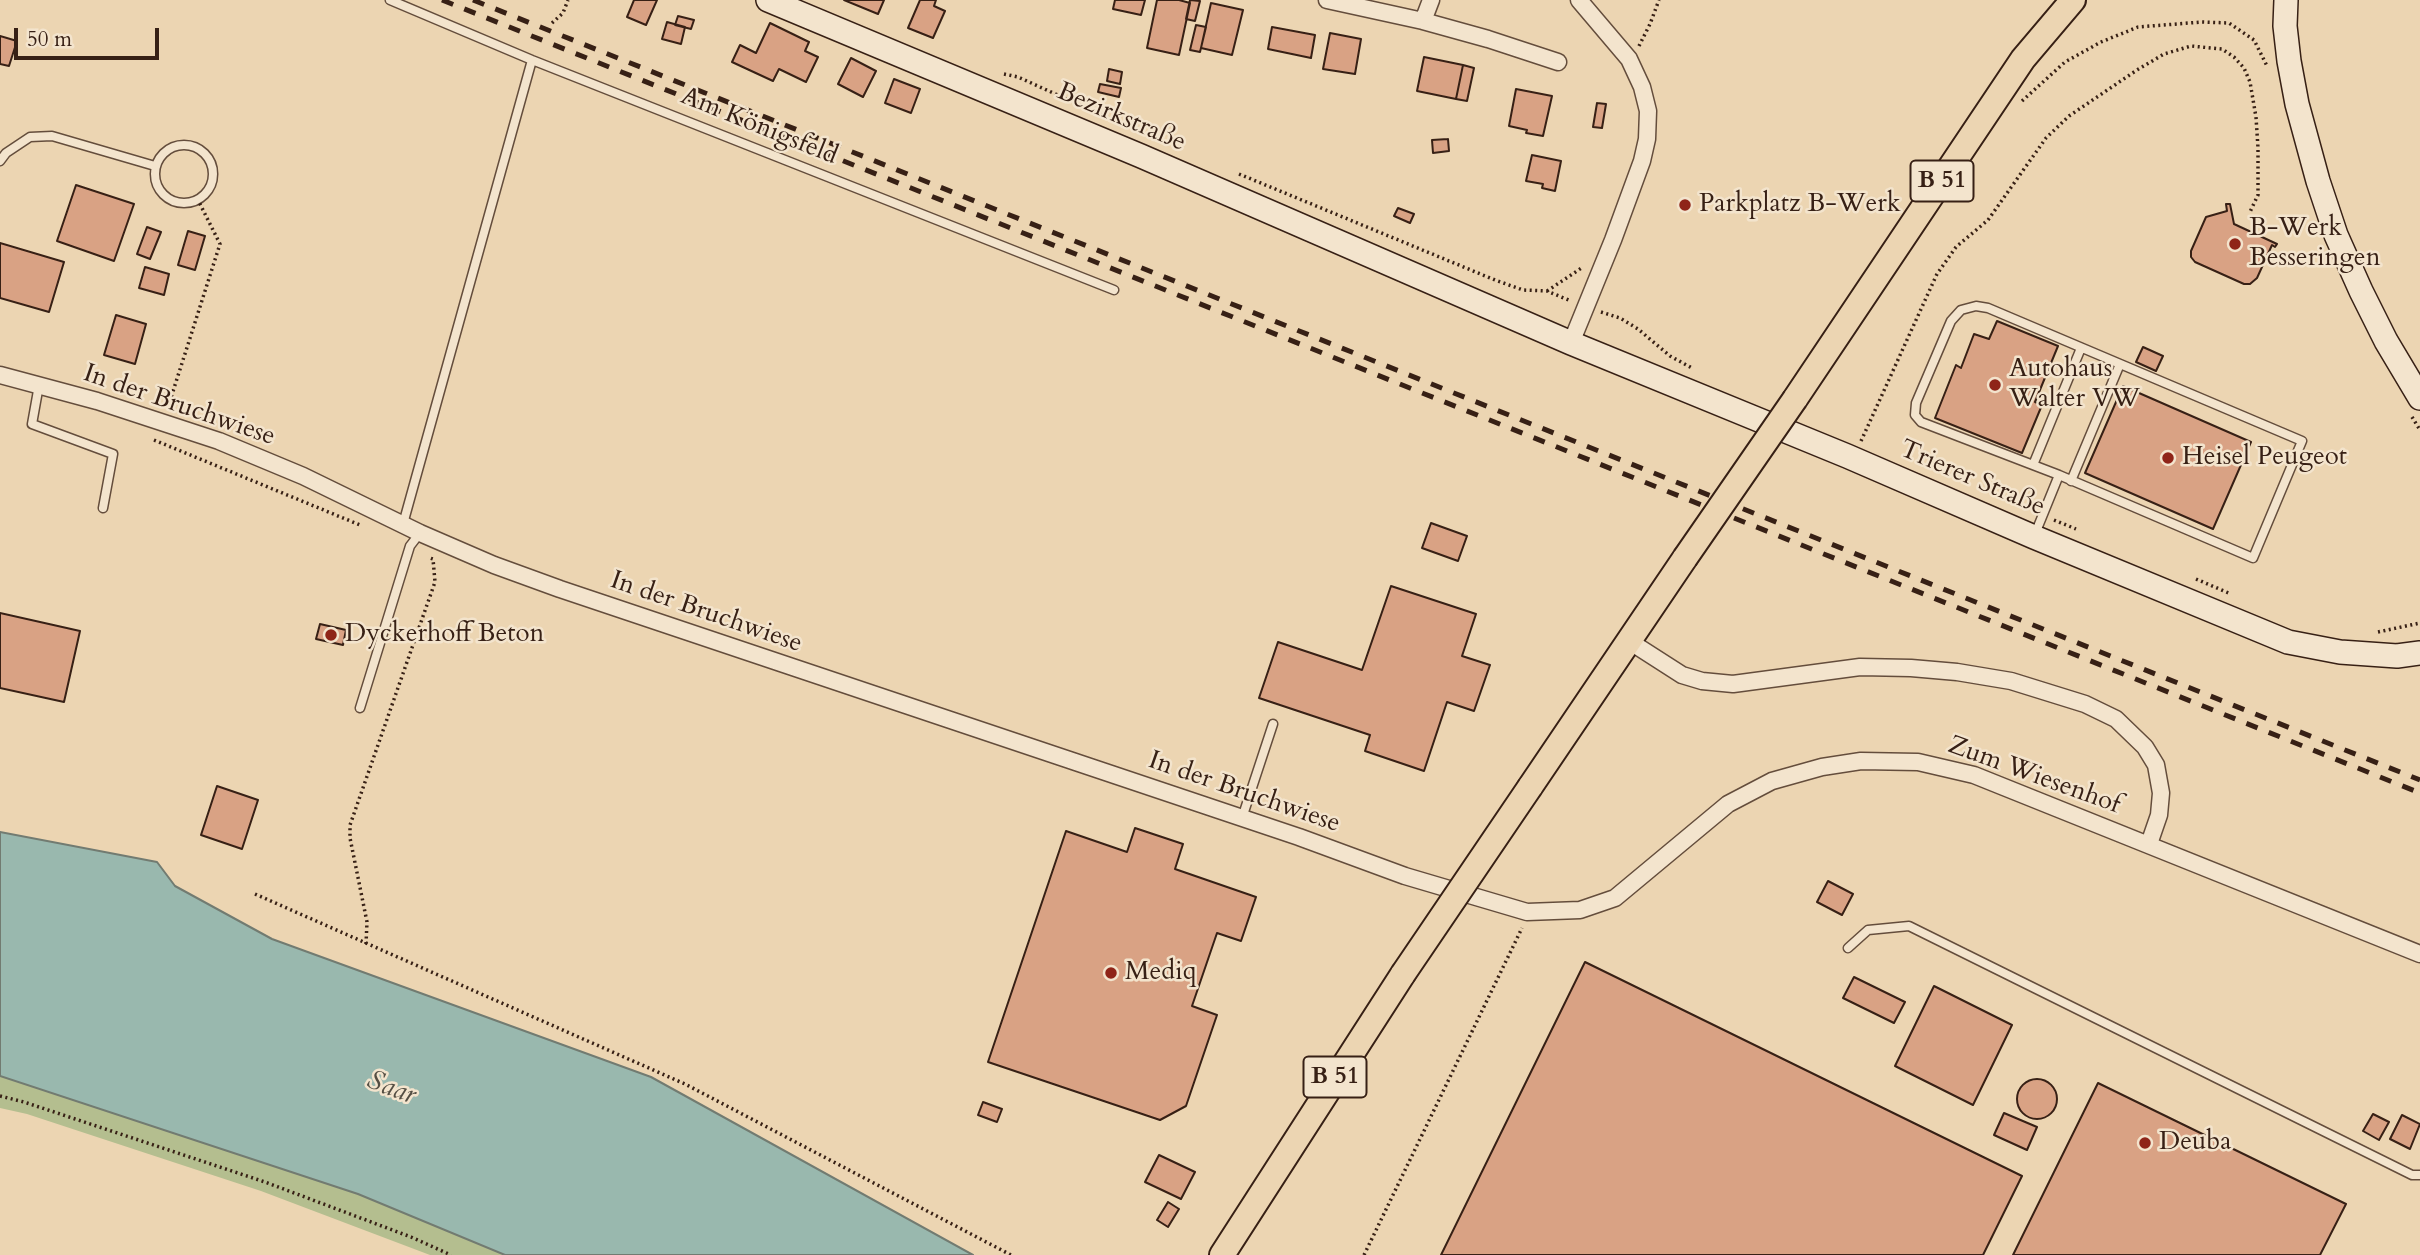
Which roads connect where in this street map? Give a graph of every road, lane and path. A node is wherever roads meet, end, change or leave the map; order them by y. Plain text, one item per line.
1 (390, 0) edge
2 (568, 0) edge
3 (768, 0) edge
4 (1328, 0) edge
5 (1432, 0) edge
6 (1579, 0) edge
7 (1659, 0) edge
8 (2073, 0) edge
9 (2079, 0) edge
10 (2278, 0) edge
11 (2286, 0) edge
12 (1423, 21) junction
13 (552, 23) dead end
14 (2286, 26) junction
15 (2042, 36) junction
16 (1629, 59) junction
17 (531, 60) junction
18 (1558, 62) dead end
19 (994, 72) dead end
20 (2270, 72) dead end
21 (2015, 107) dead end
22 (1114, 120) dead end
23 (0, 161) edge
24 (155, 166) junction
25 (1233, 171) dead end
26 (198, 200) junction
27 (2250, 212) dead end
28 (1114, 290) dead end
29 (1586, 307) junction
30 (1571, 343) junction
31 (2081, 348) junction
32 (2120, 364) junction
33 (1702, 373) dead end
34 (0, 375) edge
35 (40, 385) junction
36 (2413, 402) edge
37 (163, 422) junction
38 (2420, 430) edge
39 (150, 438) dead end
40 (1853, 458) junction
41 (2033, 465) junction
42 (2059, 475) junction
43 (2071, 481) junction
44 (103, 508) dead end
45 (2043, 515) junction
46 (403, 524) junction
47 (361, 526) dead end
48 (2077, 530) dead end
49 (2034, 537) junction
50 (415, 539) junction
51 (2186, 575) dead end
52 (2235, 596) dead end
53 (2420, 623) edge
54 (2420, 639) edge
55 (1629, 641) junction
56 (2360, 643) junction
57 (2420, 653) edge
58 (360, 708) dead end
59 (1273, 723) dead end
60 (1242, 818) junction
61 (2149, 844) junction
62 (1405, 876) joint
63 (255, 894) dead end
64 (1527, 912) junction
65 (366, 944) junction
66 (1848, 948) dead end
67 (2420, 954) edge
68 (0, 1096) edge
69 (2420, 1175) edge
70 (451, 1255) edge
71 (1011, 1255) edge
72 (1222, 1255) edge
73 (1364, 1255) edge

1 - 17 lane, Am Königsfeld
2 - 13 path
3 - 30 street, Bezirkstraße
4 - 12 street
5 - 12 street
6 - 16 street
7 - 16 path
8 - 15 main road, B 51
9 - 15 main road, B 51
10 - 14 street
11 - 14 street
12 - 18 street
14 - 36 street
15 - 55 main road, B 51, bridge
16 - 29 street
17 - 28 lane, Am Königsfeld
17 - 46 lane
19 - 22 path
20 - 21 path
23 - 24 lane
24 - 26 lane
24 - 26 lane
25 - 29 path
26 - 37 path
27 - 40 path
29 - 30 street
29 - 33 path
30 - 40 street, Trierer Straße
31 - 32 lane
31 - 41 lane
31 - 41 lane
32 - 43 lane
32 - 43 lane
34 - 35 street, In der Bruchwiese
35 - 37 street, In der Bruchwiese
35 - 44 lane
36 - 38 path
37 - 46 street, In der Bruchwiese
39 - 47 path
40 - 49 street, Trierer Straße
41 - 42 lane
42 - 43 lane
42 - 45 lane
45 - 48 path
45 - 49 lane
46 - 50 street, In der Bruchwiese
49 - 56 street, Trierer Straße
50 - 58 lane
50 - 60 street, In der Bruchwiese
50 - 65 path
51 - 52 path
53 - 56 path
54 - 56 street, Trierer Straße
55 - 61 street
55 - 72 main road, B 51, bridge
56 - 57 street, Trierer Straße
59 - 60 lane
60 - 62 street, In der Bruchwiese
61 - 64 street, Zum Wiesenhof
61 - 67 street, Zum Wiesenhof
62 - 64 street, Zum Wiesenhof
63 - 65 path
64 - 73 path
65 - 71 path
66 - 69 lane
68 - 70 path

